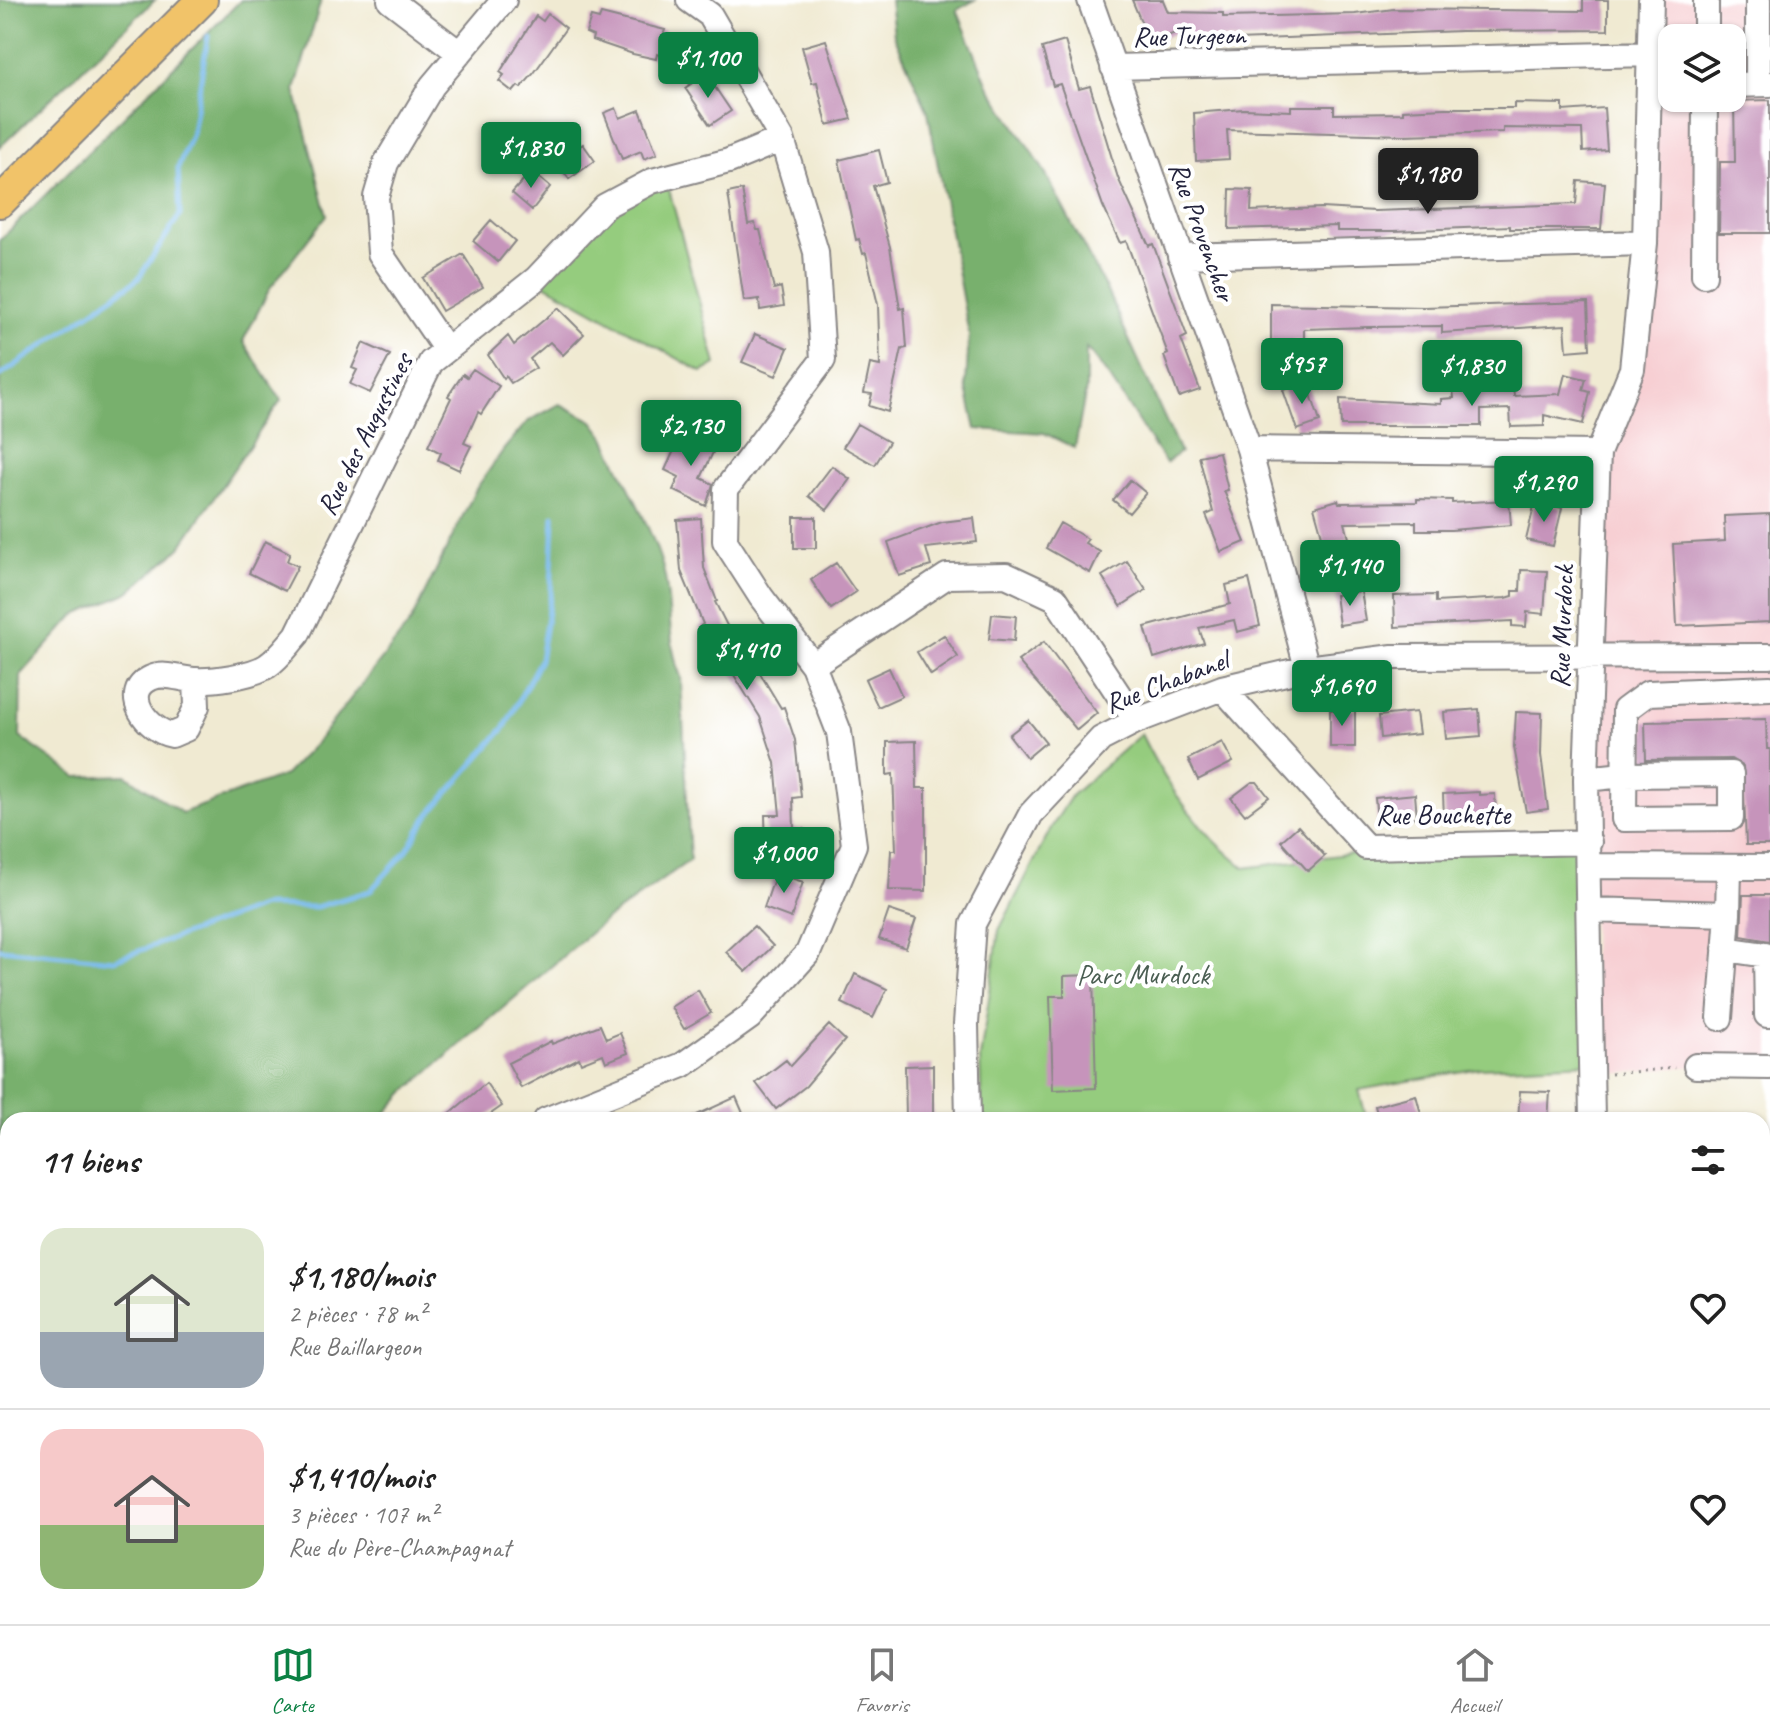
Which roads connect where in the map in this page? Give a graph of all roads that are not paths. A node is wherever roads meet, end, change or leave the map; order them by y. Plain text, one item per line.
1 (202, 0) edge
2 (390, 0) edge
3 (504, 0) edge
4 (689, 0) edge
5 (1090, 0) edge
6 (1651, 0) edge
7 (1706, 0) edge
8 (1758, 0) edge
9 (1706, 24) edge
10 (458, 52) junction
11 (1650, 54) junction
12 (1113, 67) junction
13 (1764, 84) edge
14 (1647, 85) junction
15 (1658, 85) edge
16 (1705, 112) edge
17 (782, 139) junction
18 (0, 202) edge
19 (1645, 243) junction
20 (1180, 256) junction
21 (1704, 275) dead end
22 (446, 350) junction
23 (1249, 449) junction
24 (1598, 453) junction
25 (1770, 656) edge
26 (1590, 658) junction
27 (1651, 658) junction
28 (813, 665) junction
29 (1307, 668) junction
30 (196, 680) dead end
31 (1222, 688) junction
32 (1770, 688) edge
33 (1648, 693) junction
34 (1136, 721) junction
35 (1623, 775) junction
36 (1586, 779) junction
37 (1589, 842) junction
38 (1589, 866) junction
39 (1729, 867) junction
40 (1770, 867) edge
41 (1590, 910) junction
42 (1728, 914) junction
43 (1725, 949) junction
44 (1770, 1015) edge
45 (1720, 1018) dead end
46 (1696, 1066) road end
47 (1770, 1067) edge
48 (566, 1112) edge
49 (968, 1112) edge
50 (1592, 1112) edge

1 - 18 main road
2 - 10 street
3 - 10 street
4 - 17 street
5 - 12 street, Rue Provencher
6 - 11 street, Rue Murdock
7 - 9 street
8 - 13 street
10 - 22 street
11 - 12 street, Rue Turgeon
11 - 14 street, Rue Murdock
12 - 20 street, Rue Provencher
14 - 15 street
14 - 19 street, Rue Murdock
16 - 21 street
17 - 22 street, Rue des Augustines
17 - 28 street
19 - 20 street
19 - 24 street, Rue Murdock
20 - 23 street, Rue Provencher
22 - 30 street, Rue des Augustines
23 - 24 street
23 - 29 street, Rue Provencher
24 - 26 street, Rue Murdock
25 - 27 street, Rue Chabanel
26 - 27 street, Rue Chabanel
26 - 29 street, Rue Chabanel
26 - 36 street, Rue Murdock
27 - 33 street
28 - 34 street
28 - 48 street
29 - 31 street, Rue Chabanel
31 - 34 street, Rue Chabanel
31 - 37 street, Rue Bouchette
32 - 33 street
33 - 35 street
34 - 49 street, Rue Chabanel
35 - 35 street
35 - 36 street
36 - 37 street, Rue Murdock
37 - 38 street, Rue Murdock
38 - 39 street
38 - 41 street, Rue Murdock
39 - 40 street
39 - 42 street
41 - 42 street
41 - 50 street, Rue Murdock
42 - 43 street
43 - 44 street
43 - 45 street
46 - 47 street

